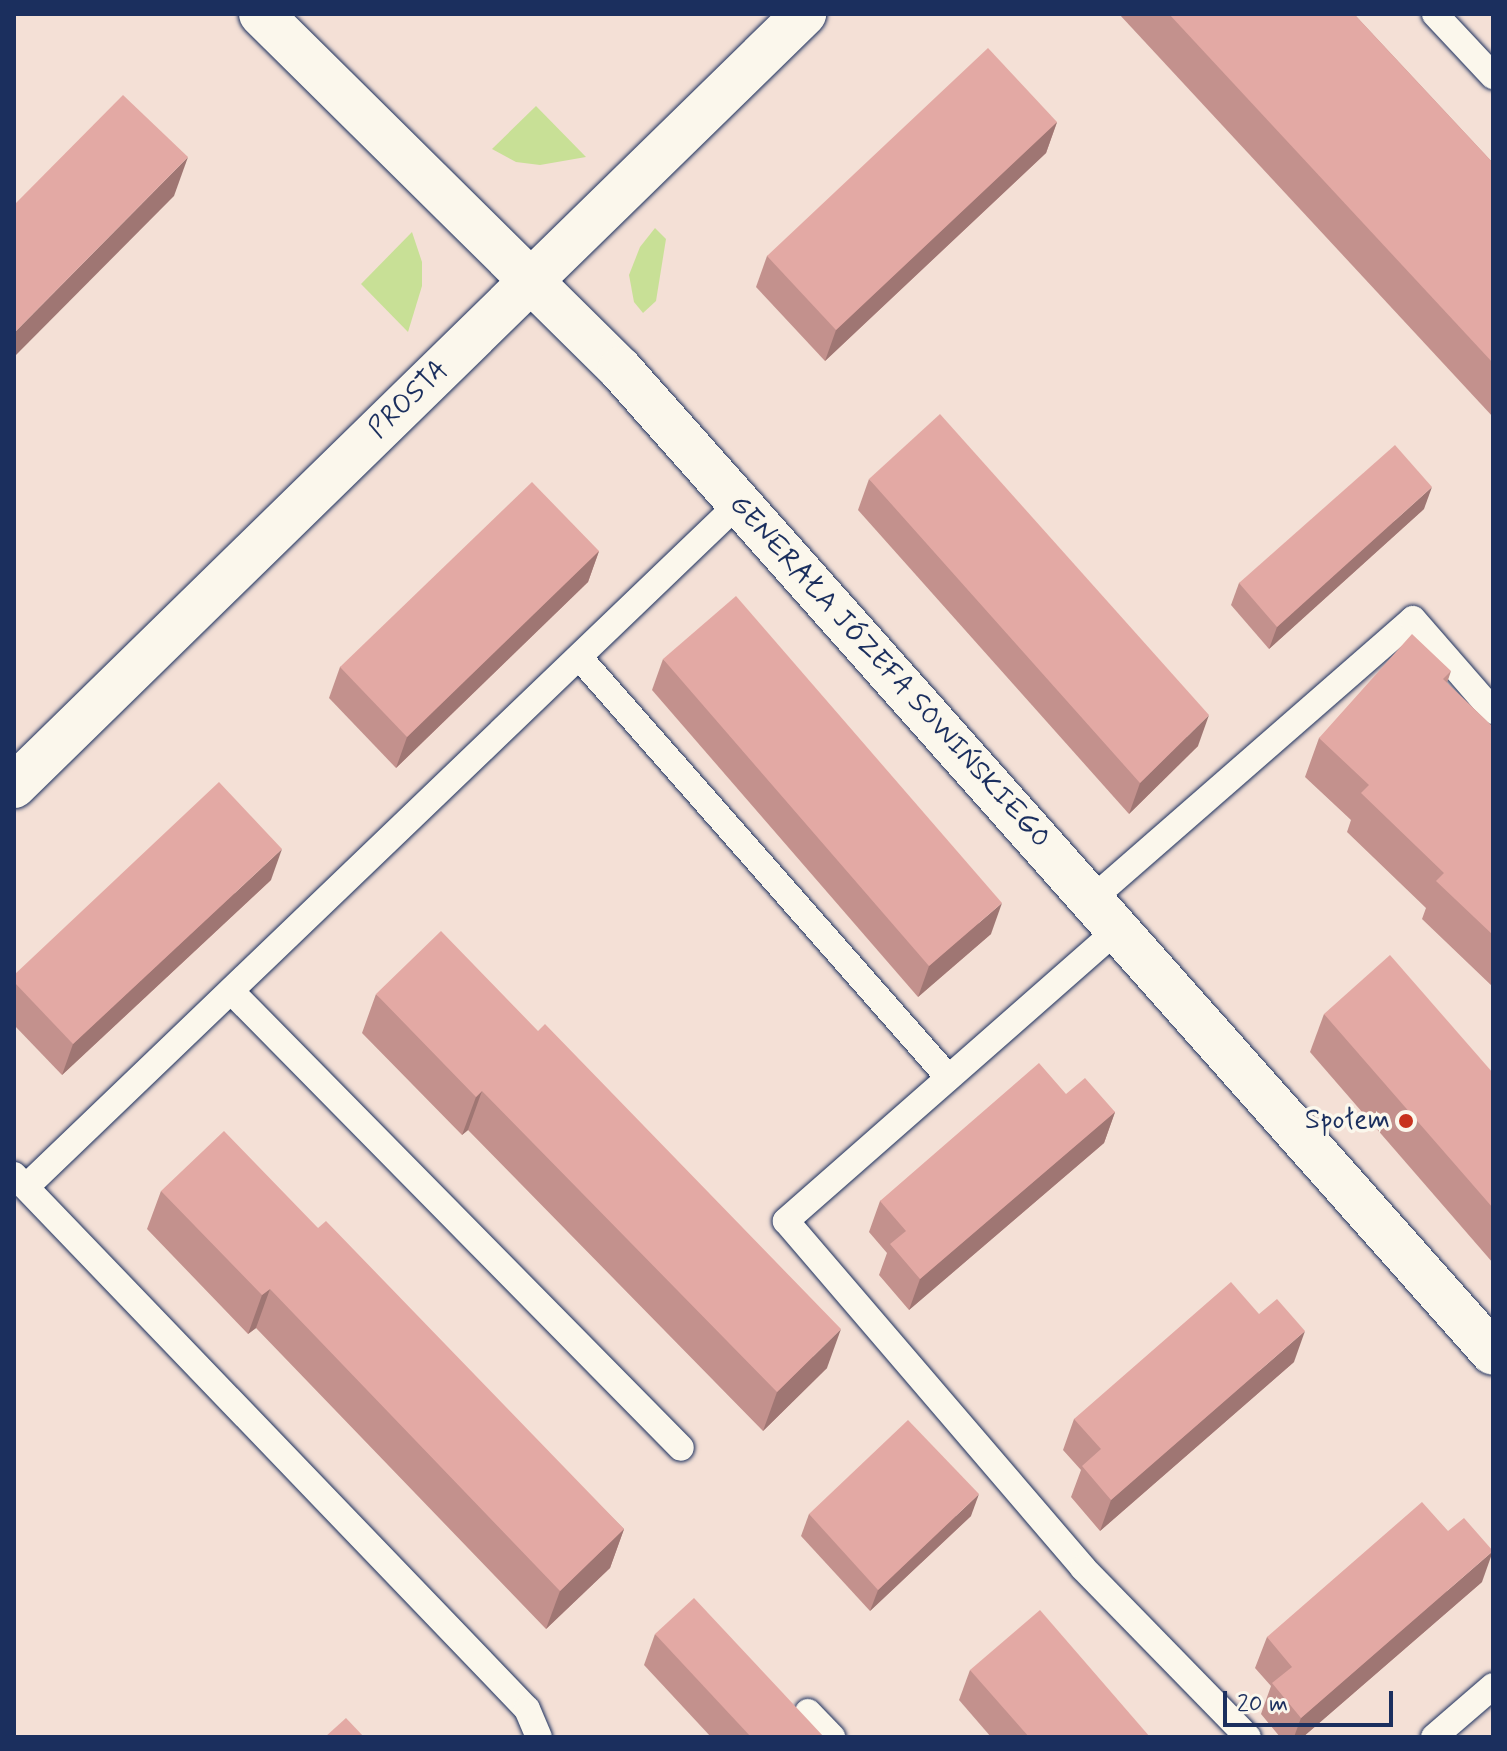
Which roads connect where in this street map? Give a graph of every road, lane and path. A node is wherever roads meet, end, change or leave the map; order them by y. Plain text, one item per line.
1 (261, 14) edge
2 (804, 14) edge
3 (1435, 14) edge
4 (1493, 76) edge
5 (534, 279) junction
6 (739, 503) junction
7 (579, 657) junction
8 (1493, 711) edge
9 (14, 786) edge
10 (1104, 915) junction
11 (231, 991) junction
12 (949, 1078) junction
13 (20, 1181) edge
14 (1493, 1353) edge
15 (681, 1448) dead end
16 (1493, 1686) edge
17 (808, 1712) dead end
18 (539, 1737) edge
19 (832, 1737) edge
20 (1248, 1737) edge
21 (1434, 1737) edge

1 - 5 street, GENERAŁA JÓZEFA SOWIŃSKIEGO
2 - 5 street, PROSTA
3 - 4 lane
5 - 6 street, GENERAŁA JÓZEFA SOWIŃSKIEGO
5 - 9 street, PROSTA
6 - 7 lane
6 - 10 street, GENERAŁA JÓZEFA SOWIŃSKIEGO
7 - 11 lane
7 - 12 lane
8 - 10 lane
10 - 12 lane
10 - 14 street, GENERAŁA JÓZEFA SOWIŃSKIEGO
11 - 13 lane
11 - 15 lane
12 - 20 lane
13 - 18 lane
16 - 21 lane
17 - 19 lane

